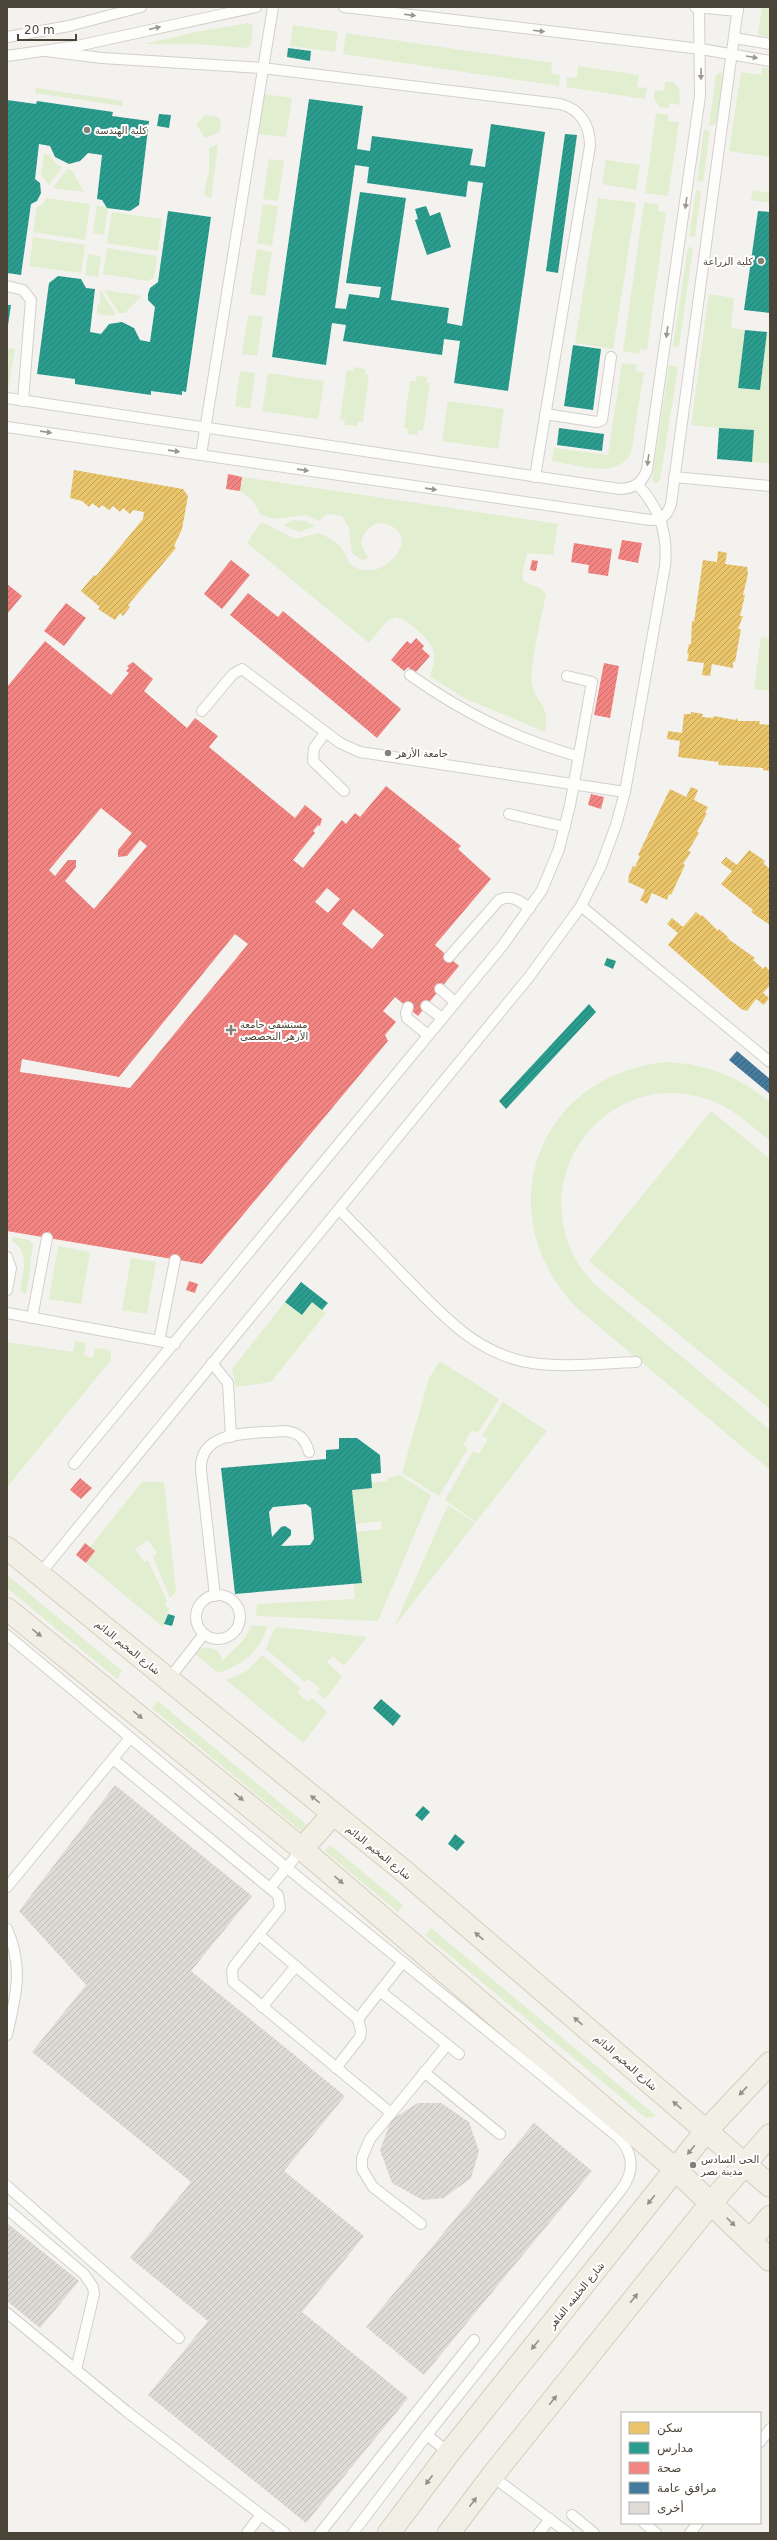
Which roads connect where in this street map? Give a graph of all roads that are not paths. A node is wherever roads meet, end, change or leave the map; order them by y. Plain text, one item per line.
1 (141, 7) edge
2 (256, 7) edge
3 (273, 7) edge
4 (344, 7) edge
5 (695, 7) edge
6 (699, 7) edge
7 (738, 9) edge
8 (7, 38) edge
9 (734, 38) junction
10 (770, 44) edge
11 (702, 49) junction
12 (46, 51) junction
13 (732, 54) junction
14 (7, 56) edge
15 (770, 61) edge
16 (262, 68) junction
17 (7, 286) edge
18 (611, 357) dead end
19 (7, 398) edge
20 (23, 401) junction
21 (545, 414) junction
22 (7, 427) edge
23 (204, 427) junction
24 (201, 455) junction
25 (535, 477) junction
26 (674, 477) junction
27 (638, 485) junction
28 (770, 486) edge
29 (661, 519) junction
30 (410, 675) dead end
31 (567, 676) dead end
32 (202, 711) dead end
33 (325, 733) junction
34 (578, 756) junction
35 (573, 784) junction
36 (344, 791) dead end
37 (625, 792) junction
38 (508, 814) dead end
39 (565, 827) junction
40 (581, 906) junction
41 (530, 908) junction
42 (449, 957) dead end
43 (440, 989) dead end
44 (455, 1002) junction
45 (426, 1006) dead end
46 (408, 1007) dead end
47 (442, 1018) junction
48 (428, 1035) junction
49 (770, 1062) edge
50 (339, 1209) junction
51 (47, 1238) dead end
52 (7, 1257) edge
53 (176, 1260) dead end
54 (7, 1290) edge
55 (7, 1314) edge
56 (32, 1318) junction
57 (159, 1341) junction
58 (175, 1344) junction
59 (636, 1362) dead end
60 (212, 1363) junction
61 (231, 1437) junction
62 (310, 1452) dead end
63 (74, 1464) dead end
64 (7, 1548) edge
65 (39, 1575) junction
66 (215, 1596) junction
67 (7, 1608) edge
68 (204, 1634) junction
69 (7, 1635) edge
70 (168, 1680) junction
71 (130, 1738) junction
72 (113, 1759) junction
73 (332, 1814) junction
74 (302, 1849) junction
75 (287, 1868) junction
76 (7, 1887) edge
77 (270, 1888) junction
78 (7, 1929) edge
79 (259, 1935) junction
80 (403, 1962) junction
81 (296, 1966) junction
82 (380, 1991) junction
83 (262, 2007) junction
84 (358, 2020) junction
85 (7, 2035) edge
86 (447, 2045) junction
87 (459, 2054) dead end
88 (770, 2063) edge
89 (336, 2068) junction
90 (424, 2072) junction
91 (391, 2113) junction
92 (706, 2130) junction
93 (500, 2134) dead end
94 (770, 2135) edge
95 (744, 2163) junction
96 (676, 2169) junction
97 (7, 2186) edge
98 (770, 2186) edge
99 (711, 2203) junction
100 (7, 2209) edge
101 (37, 2213) junction
102 (770, 2217) edge
103 (421, 2224) dead end
104 (26, 2225) junction
105 (750, 2242) junction
106 (770, 2260) edge
107 (100, 2267) junction
108 (90, 2279) junction
109 (7, 2313) edge
110 (179, 2338) dead end
111 (474, 2340) dead end
112 (76, 2370) junction
113 (770, 2429) edge
114 (427, 2435) junction
115 (761, 2441) edge
116 (450, 2453) junction
117 (492, 2476) junction
118 (572, 2515) dead end
119 (260, 2516) junction
120 (550, 2519) junction
121 (645, 2524) edge
122 (697, 2524) edge
123 (247, 2533) edge
124 (285, 2533) edge
125 (320, 2533) edge
126 (353, 2533) edge
127 (389, 2533) edge
128 (449, 2533) edge
129 (539, 2533) edge
130 (568, 2533) edge
131 (594, 2533) edge
132 (656, 2533) edge
133 (690, 2533) edge

1 - 8 lane
12 -> 2 lane
3 - 16 lane
4 -> 11 lane
5 - 6 lane
6 - 7 lane
6 - 11 lane
7 - 9 lane
9 - 10 lane
9 - 13 lane
11 - 13 lane
11 -> 27 lane
12 - 14 lane
12 - 16 lane
13 -> 15 lane
13 - 26 lane
16 - 21 lane
16 - 23 lane
17 - 20 lane
18 - 21 lane
19 - 20 lane
20 - 23 lane
21 - 25 lane
22 -> 24 lane
23 - 24 lane
23 - 25 lane
24 -> 29 lane
25 - 27 lane
26 - 28 lane
26 - 29 lane
27 - 29 lane
29 - 37 lane
30 - 34 lane
31 - 34 lane
32 - 33 lane
33 - 35 lane
33 - 36 lane
34 - 35 lane
35 - 37 lane
35 - 39 lane
37 - 40 lane
38 - 39 lane
39 - 41 lane
40 - 49 lane
40 - 50 lane
41 - 42 lane
41 - 44 lane
43 - 44 lane
44 - 47 lane
45 - 47 lane
46 - 48 lane
47 - 48 lane
48 - 58 lane
50 - 59 lane
50 - 60 lane
51 - 56 lane
52 - 54 lane
53 - 57 lane
55 - 56 lane
56 - 57 lane
57 - 58 lane
58 - 63 lane
60 - 61 lane
60 - 65 lane
61 - 62 lane
61 - 66 lane
64 - 65 main road, شارع المخيم الدائم
65 - 70 main road, شارع المخيم الدائم
66 - 68 lane
66 - 68 lane
67 -> 74 main road
68 - 70 lane
69 - 71 lane
73 -> 70 main road, شارع المخيم الدائم
71 - 72 lane
71 - 75 lane
72 - 76 lane
72 - 77 lane
73 - 74 main road
92 -> 73 main road, شارع المخيم الدائم
74 - 75 lane
74 -> 96 main road
75 - 77 lane
75 - 80 lane
77 - 79 lane
78 - 85 lane
79 - 81 lane
79 - 83 lane
80 - 82 lane
80 - 114 lane
81 - 83 lane
81 - 84 lane
82 - 84 lane
82 - 86 lane
83 - 89 lane
84 - 89 lane
86 - 87 lane
86 - 90 lane
88 -> 92 main road, شارع الخليفه القاهر
89 - 91 lane
90 - 91 lane
90 - 93 lane
91 - 103 lane
92 - 95 main road, شارع المخيم الدائم
92 -> 96 main road, شارع الخليفه القاهر
94 - 95 main road
95 - 98 main road, شارع المخيم الدائم
95 - 99 main road
96 - 99 main road
96 -> 116 main road, شارع الخليفه القاهر
97 - 101 lane
99 -> 105 main road
117 -> 99 main road
100 - 104 lane
101 - 104 lane
101 - 107 lane
102 - 105 main road
104 - 108 lane
105 - 106 main road
107 - 108 lane
107 - 110 lane
108 - 112 lane
109 - 112 lane
111 - 125 lane
112 - 119 lane
113 - 115 lane
114 - 116 lane
114 - 126 lane
116 -> 127 main road, شارع الخليفه القاهر
117 - 120 lane
128 -> 117 main road
118 - 131 lane
119 - 123 lane
119 - 124 lane
120 - 129 lane
120 - 130 lane
121 - 132 lane
122 - 133 lane

